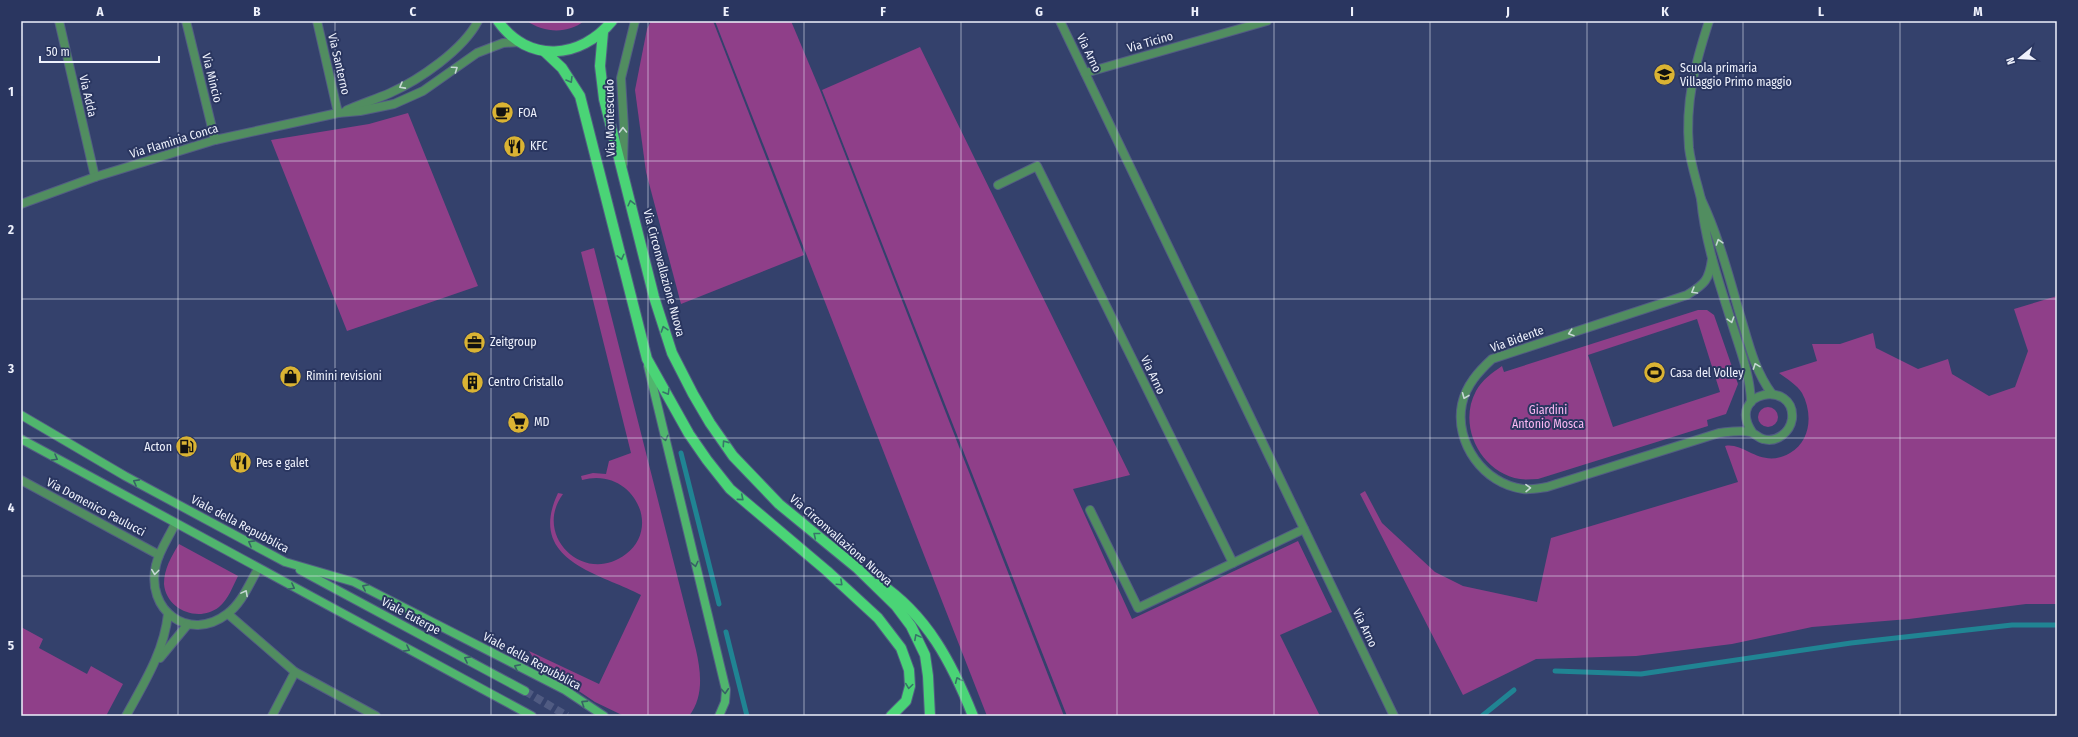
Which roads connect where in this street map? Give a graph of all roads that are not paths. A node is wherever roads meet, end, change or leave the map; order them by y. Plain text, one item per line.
1 (58, 21) edge
2 (186, 21) edge
3 (317, 21) edge
4 (478, 21) edge
5 (498, 21) edge
6 (612, 21) edge
7 (635, 21) edge
8 (1060, 21) edge
9 (1267, 21) edge
10 (1709, 21) edge
11 (603, 32) junction
12 (520, 42) junction
13 (544, 51) junction
14 (1086, 73) junction
15 (338, 113) junction
16 (215, 140) junction
17 (623, 169) junction
18 (95, 177) junction
19 (998, 185) dead end
20 (1701, 199) junction
21 (21, 204) edge
22 (1712, 259) junction
23 (647, 359) junction
24 (1772, 394) junction
25 (1751, 402) junction
26 (21, 415) edge
27 (1752, 432) junction
28 (21, 439) edge
29 (21, 480) edge
30 (1090, 510) dead end
31 (175, 524) junction
32 (1304, 529) junction
33 (159, 555) junction
34 (285, 562) junction
35 (1233, 563) junction
36 (857, 568) junction
37 (258, 569) junction
38 (168, 614) junction
39 (228, 614) junction
40 (188, 624) junction
41 (154, 665) junction
42 (295, 672) junction
43 (525, 691) tunnel mouth
44 (126, 716) edge
45 (272, 716) edge
46 (376, 716) edge
47 (532, 716) edge
48 (604, 716) edge
49 (718, 716) edge
50 (891, 716) edge
51 (930, 716) edge
52 (973, 716) edge
53 (1394, 716) edge

1 - 18 street, Via Adda
2 - 16 street, Via Mincio
3 - 15 street, Via Santerno
4 -> 15 street, Via Flaminia Conca
5 - 12 main road
6 - 11 main road
17 -> 7 street, Via Montescudo
8 - 14 street, Via Arno
9 - 14 street, Via Ticino
10 - 20 street, Via Bidente
11 - 13 main road
11 - 17 main road, Via Circonvallazione Nuova
12 - 13 main road
15 -> 12 street, Via Flaminia Conca
13 -> 23 main road
14 - 32 street, Via Arno
15 - 16 street, Via Flaminia Conca
16 - 18 street, Via Flaminia Conca
36 -> 17 main road, Via Circonvallazione Nuova
18 - 21 street, Via Flaminia Conca
19 - 35 street, Via Arno
20 - 22 street, Via Bidente
24 -> 20 street, Via Bidente
22 -> 25 street, Via Bidente
22 -> 27 street, Via Bidente
23 -> 49 main road
23 -> 50 main road
24 - 25 street
24 - 27 street, Via Bidente
25 - 27 street, Via Bidente
34 -> 26 main road, Viale della Repubblica
28 -> 31 main road
29 - 33 street, Via Domenico Paulucci
30 - 35 street
31 - 33 street
31 - 37 main road
32 - 35 street
32 - 53 street, Via Arno
33 -> 38 street
43 -> 34 main road, Viale Euterpe
48 -> 34 main road, Viale della Repubblica
51 -> 36 main road, Via Circonvallazione Nuova
52 -> 36 main road
39 -> 37 street
37 -> 47 main road
38 - 40 street
38 - 41 street
39 - 40 street
39 - 42 street
40 - 41 street
41 - 44 street
42 - 45 street
42 - 46 street

